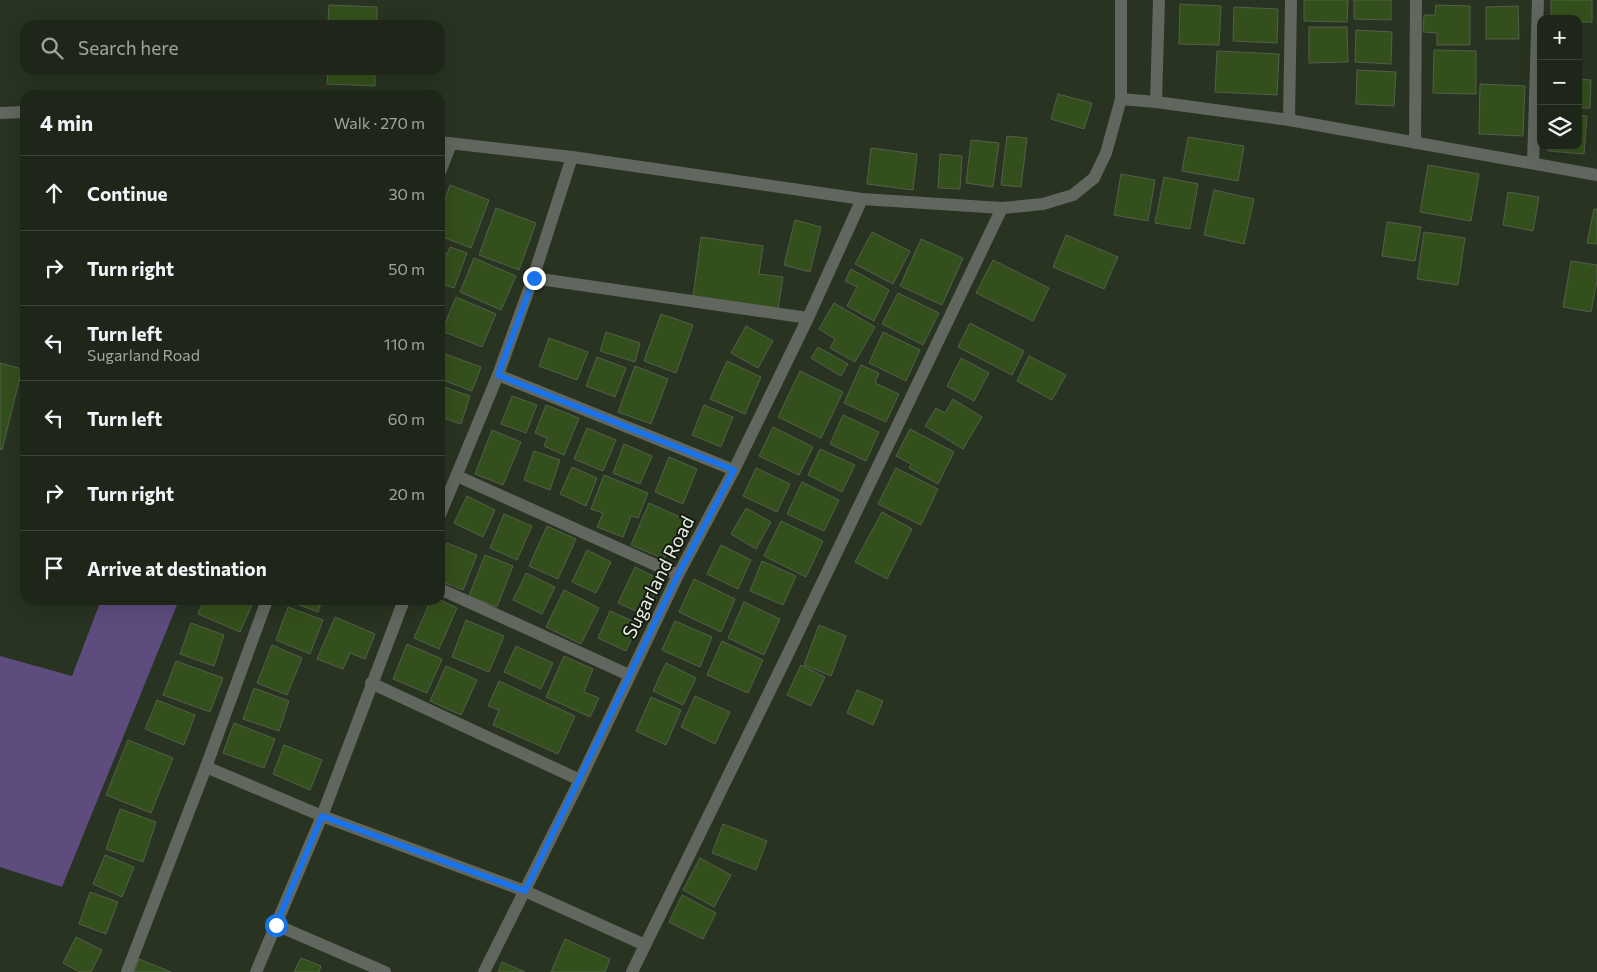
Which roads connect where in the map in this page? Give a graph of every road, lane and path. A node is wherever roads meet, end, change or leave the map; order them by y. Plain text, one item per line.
1 (1121, 0) edge
2 (1158, 0) edge
3 (1290, 0) edge
4 (1416, 0) edge
5 (1538, 0) edge
6 (1121, 99) junction
7 (1156, 102) junction
8 (20, 112) edge
9 (0, 113) edge
10 (1290, 120) junction
11 (446, 143) edge
12 (1415, 143) junction
13 (572, 158) junction
14 (1533, 164) junction
15 (1597, 175) edge
16 (862, 199) junction
17 (1002, 208) junction
18 (534, 278) junction
19 (808, 318) junction
20 (498, 375) junction
21 (734, 470) junction
22 (457, 476) junction
23 (445, 504) edge
24 (678, 575) junction
25 (445, 592) edge
26 (265, 605) edge
27 (402, 605) edge
28 (629, 675) junction
29 (371, 683) junction
30 (206, 767) junction
31 (580, 780) junction
32 (322, 816) junction
33 (525, 891) junction
34 (276, 925) junction
35 (645, 945) junction
36 (127, 972) edge
37 (256, 972) edge
38 (385, 972) edge
39 (484, 972) edge
40 (632, 972) edge

1 - 6 street
2 - 7 street
3 - 10 street
4 - 12 street
5 - 14 street
6 - 7 street
6 - 17 street
7 - 10 street
8 - 9 street
10 - 12 street
11 - 13 street
12 - 14 street
13 - 16 street
13 - 18 street
14 - 15 street
16 - 17 street
16 - 19 street, Sugarland Road
17 - 35 street
18 - 19 street
18 - 20 street
19 - 21 street, Sugarland Road
20 - 21 street
20 - 22 street
21 - 24 street, Sugarland Road
22 - 23 street
22 - 24 street
24 - 28 street, Sugarland Road
25 - 28 street
26 - 30 street
27 - 29 street
28 - 31 street, Sugarland Road
29 - 31 street
29 - 32 street
30 - 32 street
30 - 36 street
31 - 33 street, Sugarland Road
32 - 33 street
32 - 34 street
33 - 35 street
33 - 39 street, Sugarland Road
34 - 37 street
34 - 38 street
35 - 40 street

